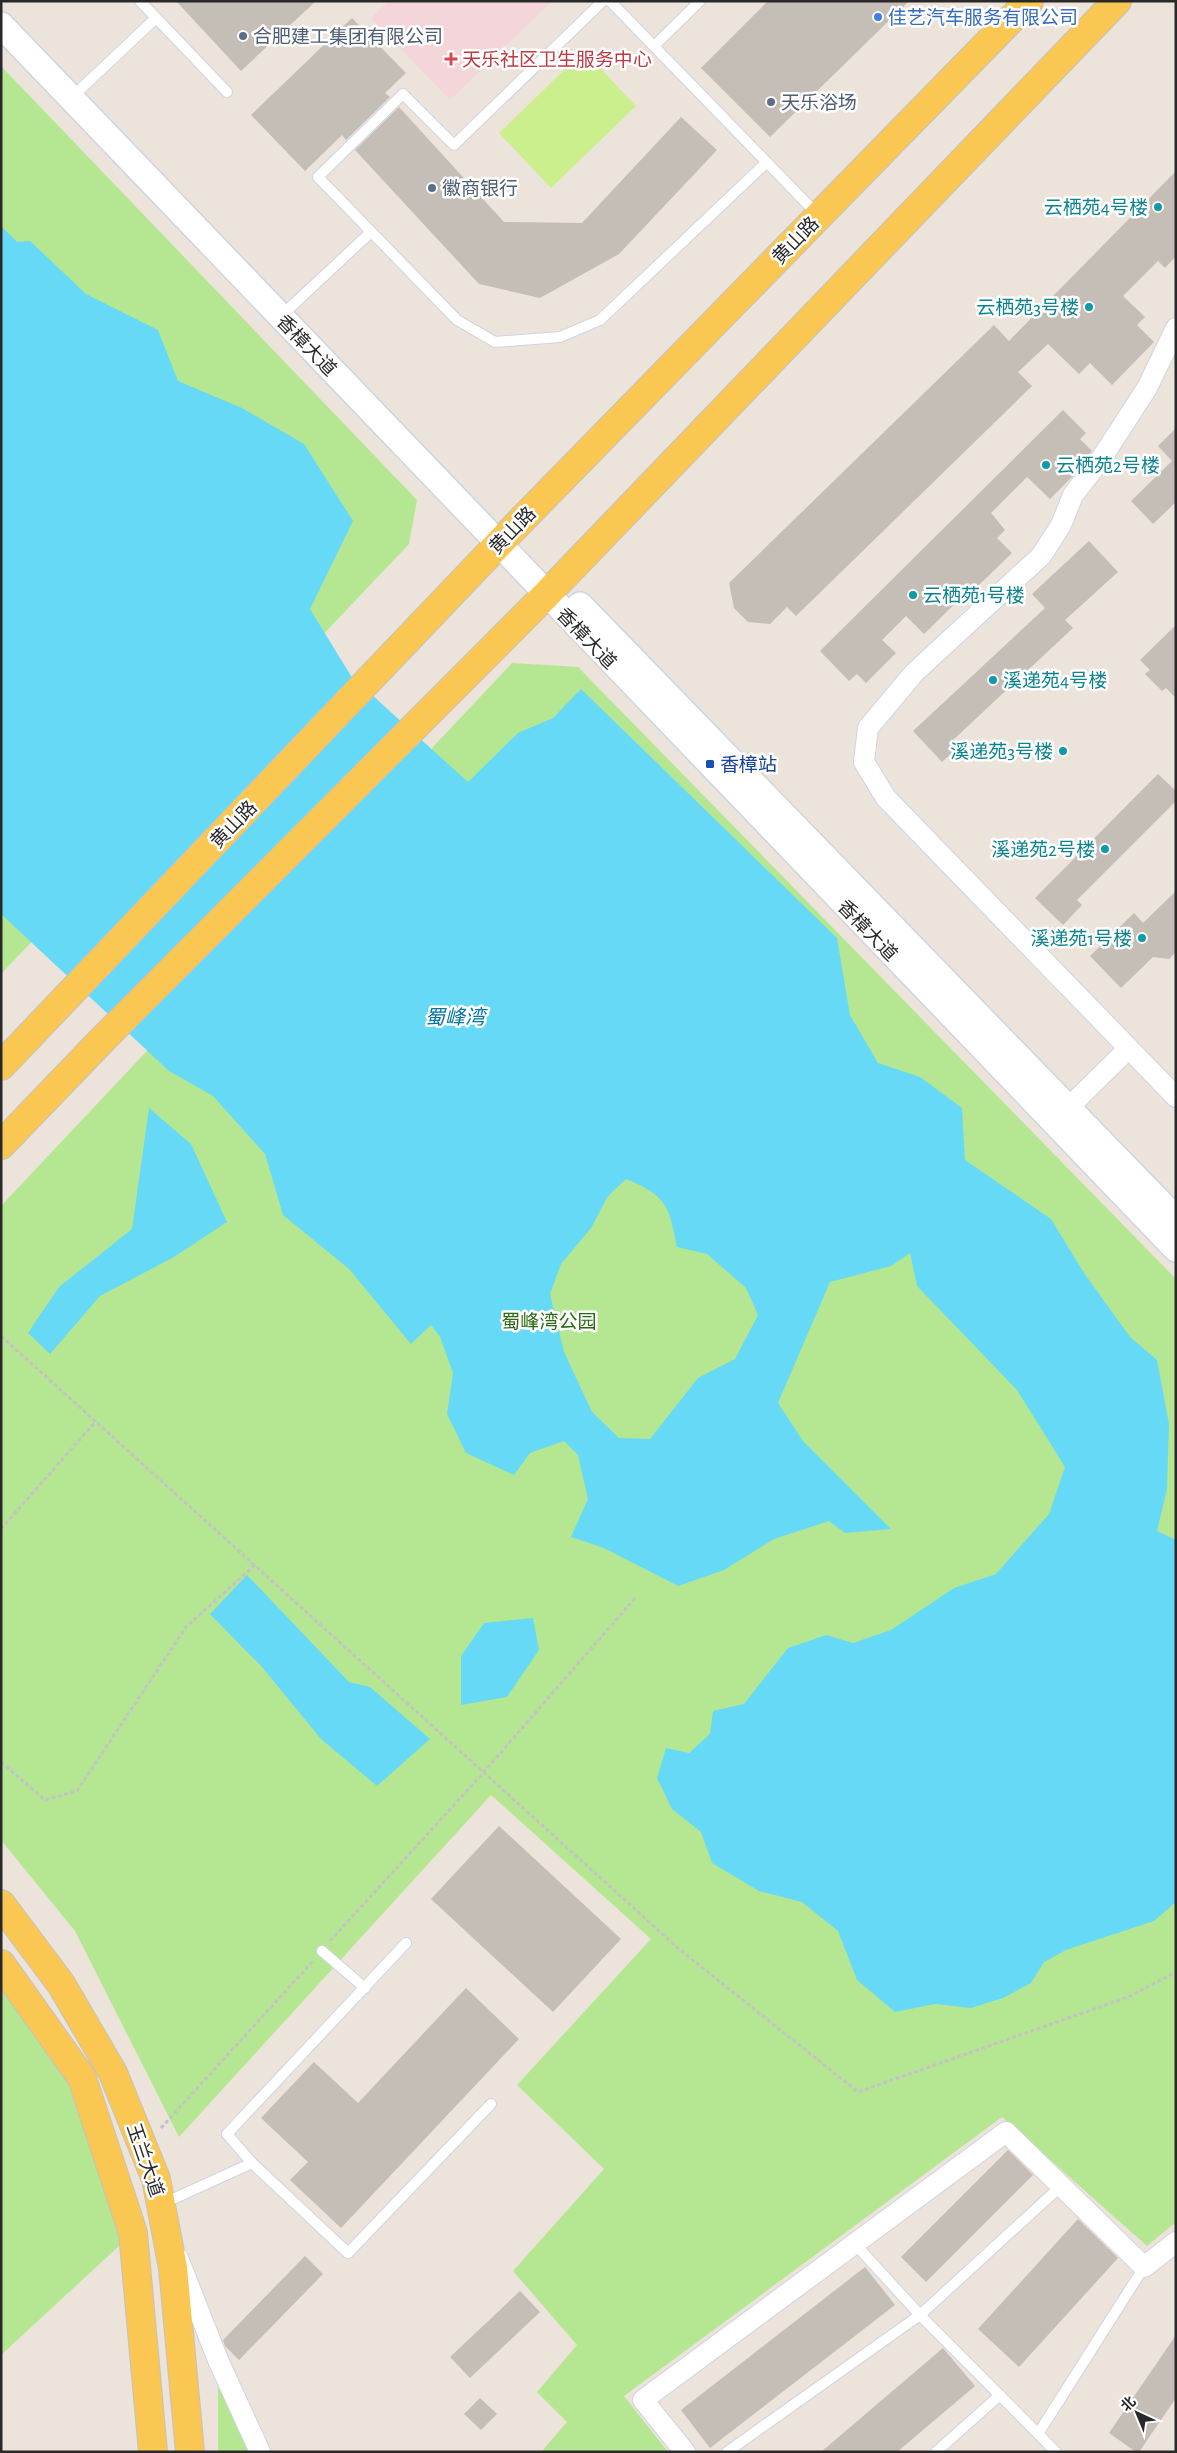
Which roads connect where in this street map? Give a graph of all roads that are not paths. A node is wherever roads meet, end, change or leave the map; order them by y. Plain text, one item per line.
1 (140, 1) edge
2 (603, 1) edge
3 (610, 1) edge
4 (700, 1) edge
5 (1030, 1) edge
6 (1117, 1) edge
7 (1, 9) edge
8 (156, 18) junction
9 (1, 25) edge
10 (654, 46) junction
11 (226, 92) dead end
12 (75, 94) junction
13 (766, 163) junction
14 (818, 216) junction
15 (371, 232) junction
16 (285, 312) junction
17 (1176, 328) edge
18 (504, 538) junction
19 (552, 589) junction
20 (1128, 1049) junction
21 (1, 1066) edge
22 (1176, 1097) edge
23 (1061, 1115) junction
24 (1, 1145) edge
25 (1176, 1219) edge
26 (1176, 1248) edge
27 (1, 1904) edge
28 (406, 1943) dead end
29 (322, 1950) dead end
30 (1, 1964) edge
31 (365, 1988) junction
32 (491, 2104) dead end
33 (252, 2163) junction
34 (1061, 2186) junction
35 (163, 2215) junction
36 (1176, 2242) edge
37 (855, 2244) junction
38 (1144, 2267) junction
39 (920, 2315) junction
40 (1000, 2395) junction
41 (1038, 2434) junction
42 (153, 2452) edge
43 (190, 2452) edge
44 (260, 2452) edge
45 (685, 2452) edge
46 (727, 2452) edge
47 (936, 2452) edge
48 (1056, 2452) edge

1 - 8 lane
2 - 15 lane
3 - 10 lane
4 - 10 lane
5 - 14 main road, 黄山路
6 - 19 main road
7 - 12 street, 香樟大道
8 - 11 lane
8 - 12 lane
9 - 12 street, 香樟大道
10 - 13 lane
12 - 16 street, 香樟大道
13 - 14 lane
13 - 15 lane
14 - 18 main road, 黄山路
15 - 16 lane
16 - 18 street, 香樟大道
17 - 20 street
18 - 19 street, 香樟大道
18 - 21 main road, 黄山路
19 - 23 street, 香樟大道
19 - 24 main road
20 - 22 street
20 - 23 street
23 - 25 street, 香樟大道
23 - 26 street, 香樟大道
27 - 35 main road, 玉兰大道
28 - 31 lane
29 - 31 lane
30 - 42 main road, 玉兰大道
31 - 33 lane
32 - 33 lane
33 - 35 lane
34 - 37 street
34 - 38 street
34 - 39 lane
35 - 43 main road, 玉兰大道
35 - 44 street
36 - 38 street
37 - 39 lane
37 - 45 street
38 - 41 lane
39 - 40 lane
39 - 46 lane
40 - 41 lane
40 - 47 lane
41 - 48 lane

